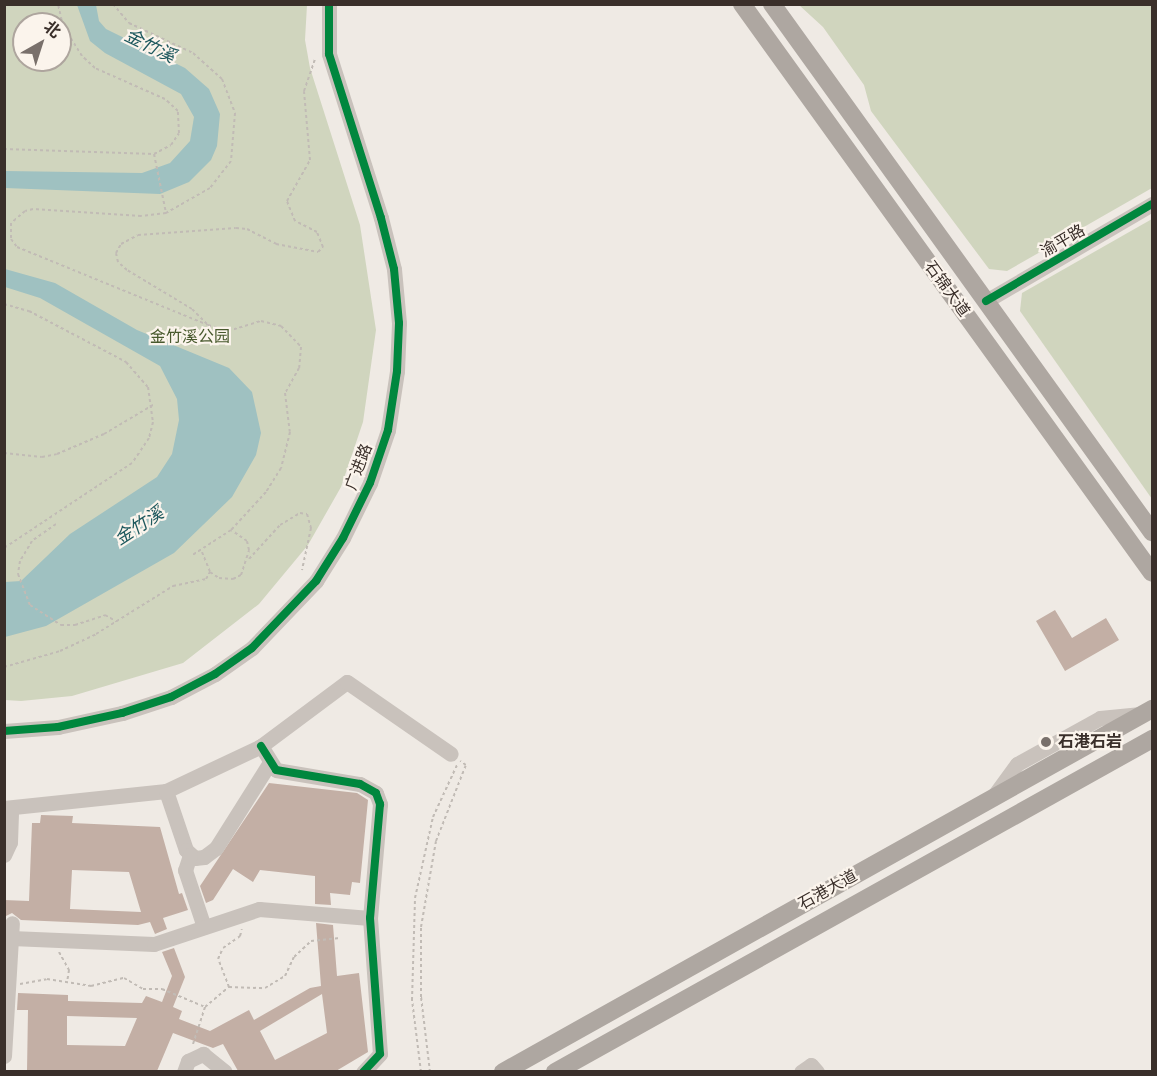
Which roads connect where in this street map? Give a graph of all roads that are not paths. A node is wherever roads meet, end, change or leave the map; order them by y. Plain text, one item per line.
1 (329, 4) edge
2 (742, 4) edge
3 (772, 4) edge
4 (1152, 204) edge
5 (986, 301) junction
6 (1152, 532) edge
7 (1152, 571) edge
8 (1148, 711) edge
9 (4, 731) edge
10 (1152, 739) edge
11 (261, 746) junction
12 (451, 754) dead end
13 (269, 765) junction
14 (166, 791) junction
15 (8, 809) edge
16 (4, 855) edge
17 (189, 855) junction
18 (370, 918) junction
19 (204, 927) junction
20 (4, 1056) edge
21 (186, 1066) edge
22 (225, 1071) edge
23 (363, 1071) edge
24 (503, 1071) edge
25 (555, 1071) edge

1 - 9 street, 广进路
2 - 7 main road, 石锦大道
3 - 5 main road, 石锦大道
4 - 5 street, 渝平路
5 - 6 main road, 石锦大道
8 - 24 main road, 石港大道
10 - 25 main road, 石港大道
11 - 12 street
11 - 13 street
11 - 14 street
13 - 17 street
13 - 18 street
14 - 15 street
14 - 17 street
15 - 16 street
17 - 19 street
18 - 19 street
18 - 23 street
19 - 20 street
21 - 22 street

